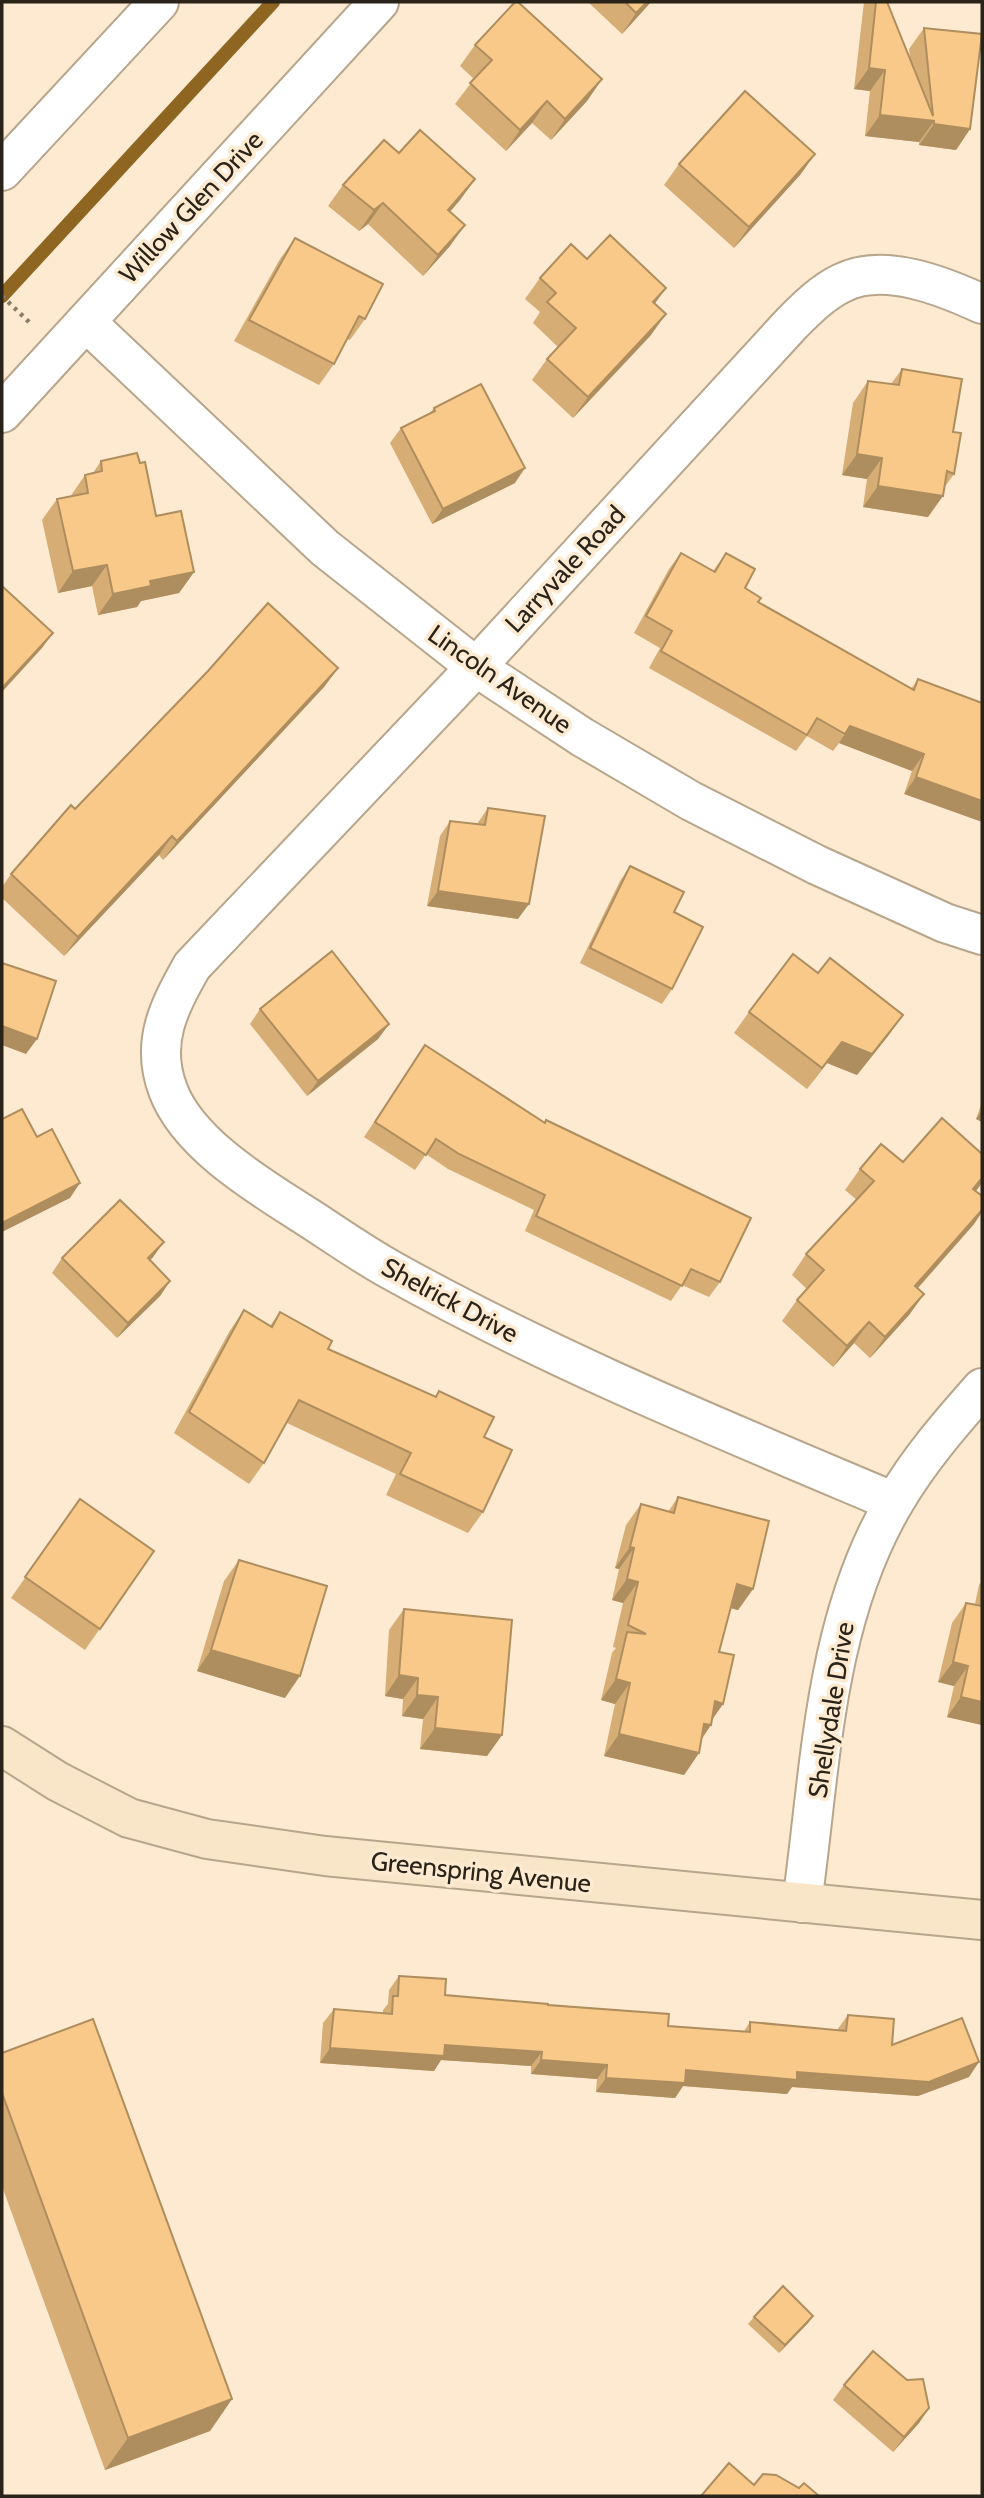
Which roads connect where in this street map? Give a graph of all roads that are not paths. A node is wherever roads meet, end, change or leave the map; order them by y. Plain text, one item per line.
1 (159, 2) edge
2 (379, 2) edge
3 (2, 171) edge
4 (982, 304) edge
5 (86, 322) junction
6 (2, 413) edge
7 (475, 667) junction
8 (982, 935) edge
9 (192, 966) joint
10 (982, 1388) edge
11 (894, 1502) junction
12 (2, 1746) edge
13 (803, 1903) junction
14 (982, 1920) edge

1 - 3 street
2 - 5 street, Willow Glen Drive
4 - 7 street, Larryvale Road
5 - 6 street, Willow Glen Drive
5 - 7 street, Lincoln Avenue
7 - 8 street, Lincoln Avenue
7 - 9 street, Larryvale Road
9 - 11 street, Shelrick Drive
10 - 11 street, Shellydale Drive
11 - 13 street, Shellydale Drive
12 - 13 main road, Greenspring Avenue
13 - 14 main road, Greenspring Avenue

